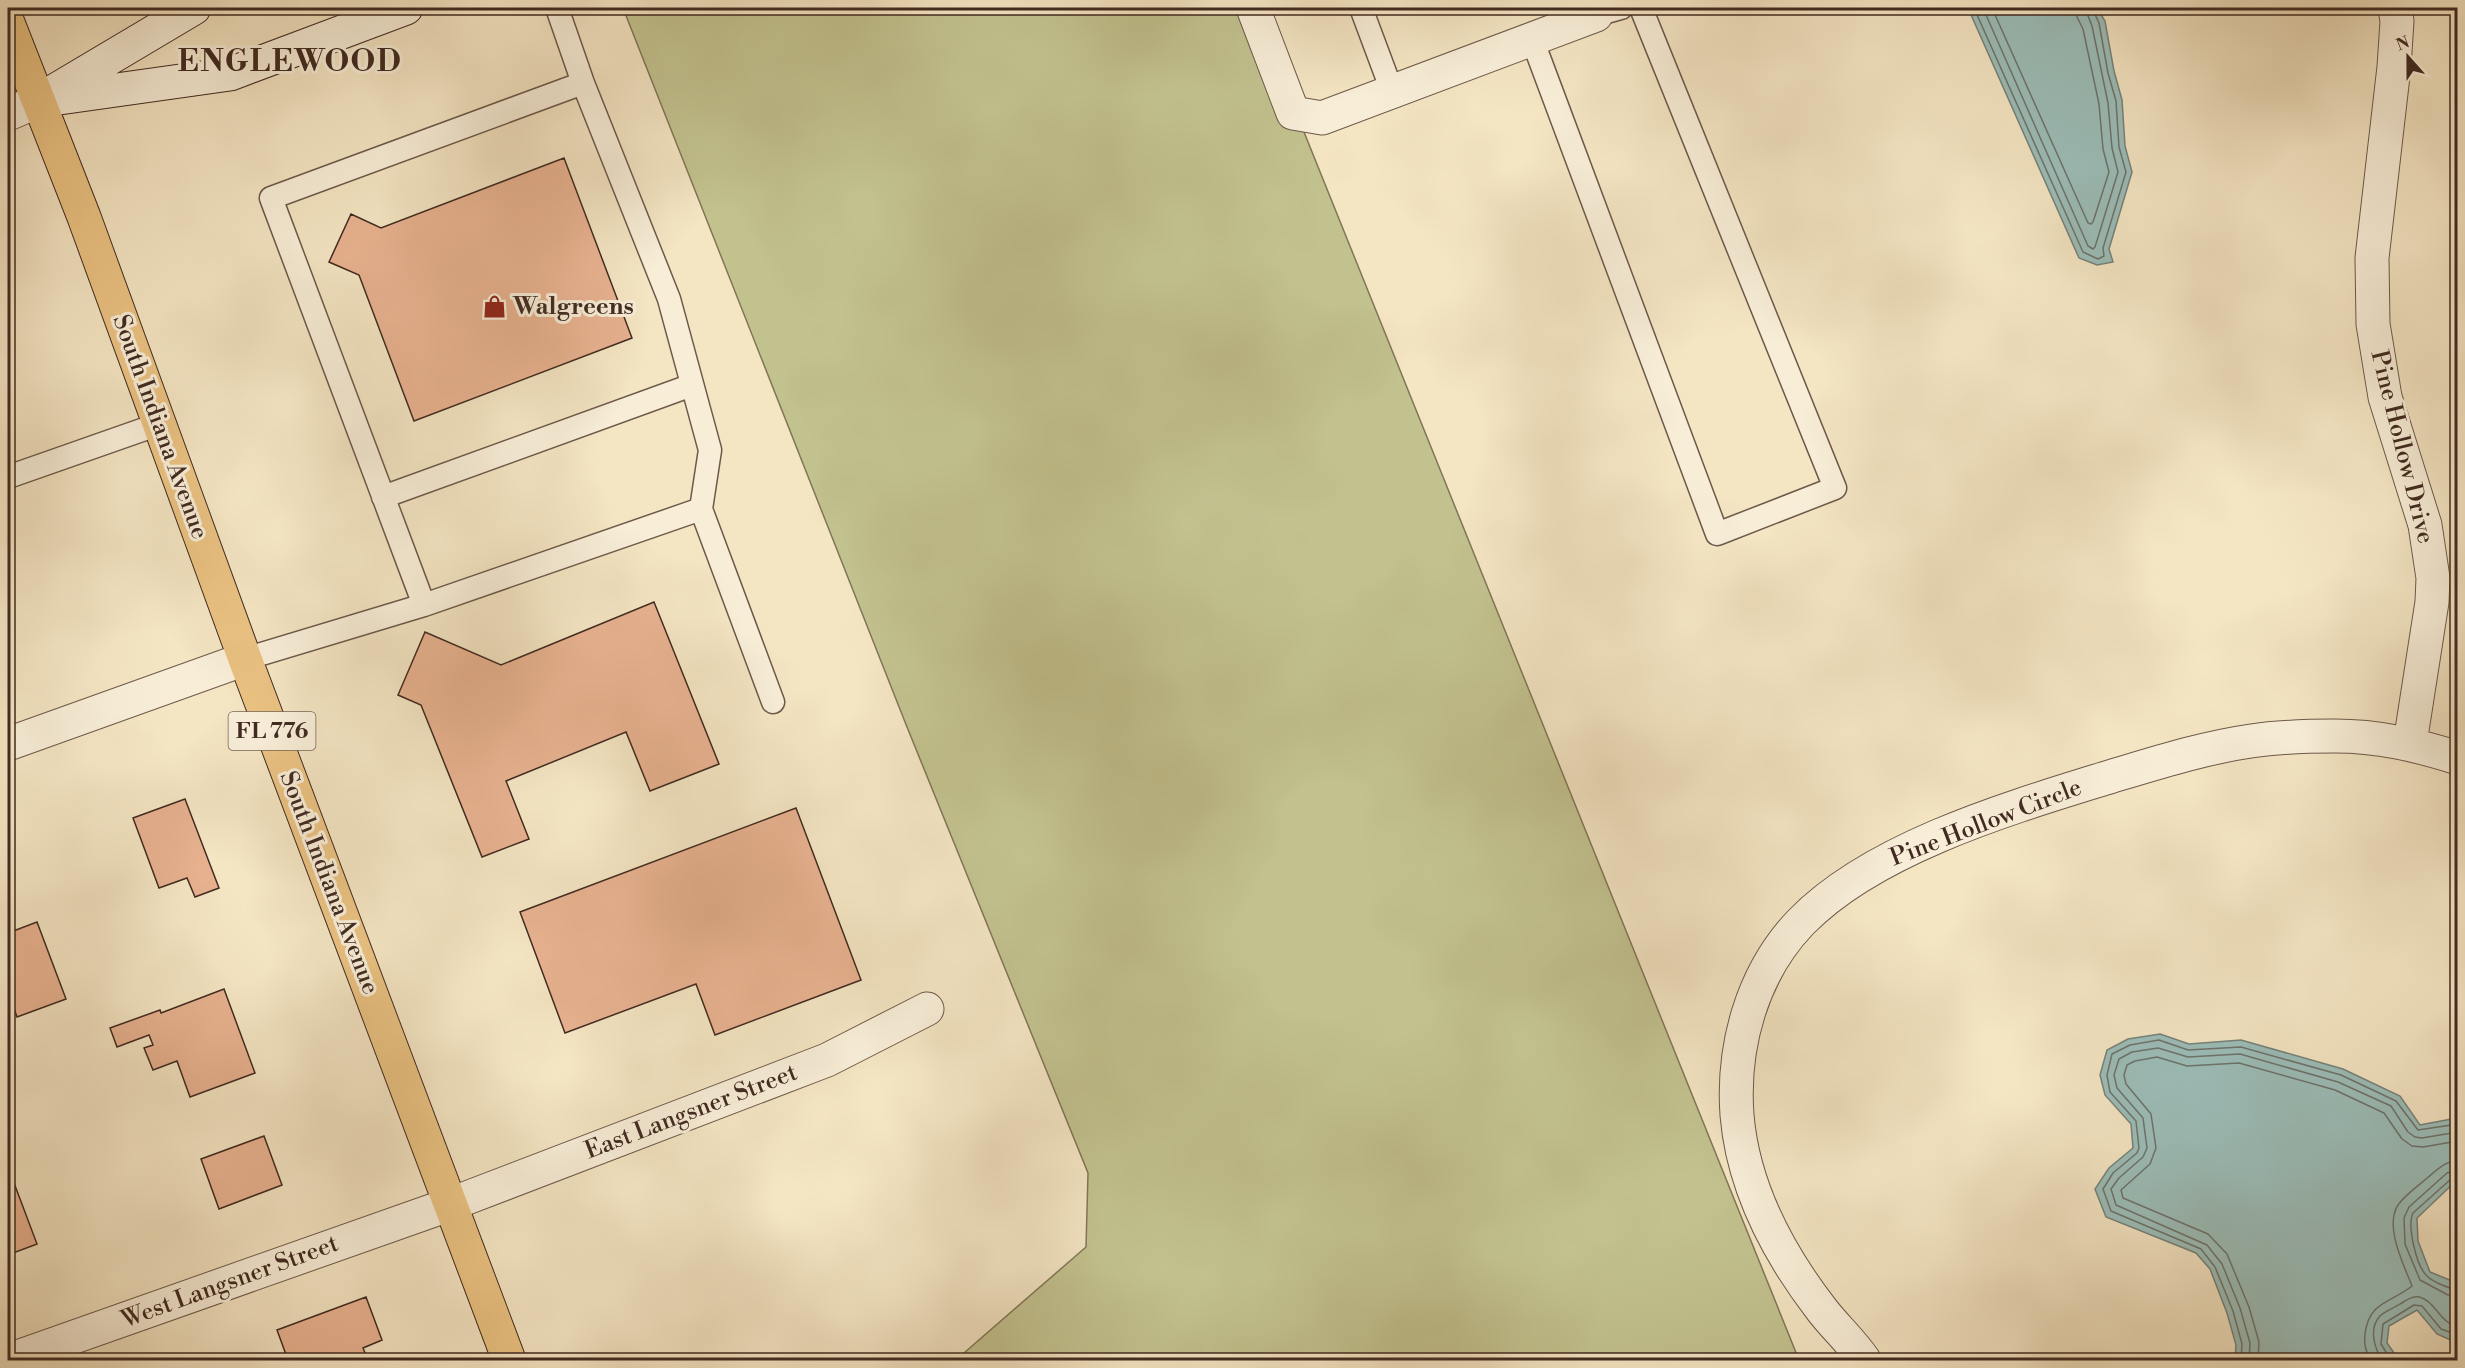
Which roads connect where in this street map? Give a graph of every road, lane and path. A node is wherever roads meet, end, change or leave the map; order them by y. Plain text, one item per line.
1 (194, 8) edge
2 (406, 8) edge
3 (557, 8) edge
4 (1253, 8) edge
5 (1362, 8) edge
6 (1641, 8) edge
7 (2395, 8) edge
8 (1608, 11) edge
9 (8, 23) edge
10 (1532, 39) junction
11 (583, 83) junction
12 (1392, 92) junction
13 (38, 101) junction
14 (8, 114) edge
15 (692, 385) junction
16 (159, 424) junction
17 (8, 477) edge
18 (383, 497) junction
19 (701, 509) junction
20 (424, 605) junction
21 (245, 659) junction
22 (773, 702) dead end
23 (2410, 743) junction
24 (8, 744) edge
25 (2457, 758) edge
26 (927, 1009) dead end
27 (451, 1204) junction
28 (9, 1360) edge
29 (509, 1360) edge
30 (1864, 1360) edge

1 - 13 street
2 - 13 street
3 - 11 lane
4 - 12 street
5 - 12 lane
6 - 10 lane
7 - 23 street, Pine Hollow Drive
8 - 10 street
9 - 13 main road, FL 776
10 - 12 street
11 - 15 lane
11 - 18 lane
13 - 14 street
13 - 16 main road, South Indiana Avenue / FL 776
15 - 18 lane
15 - 19 lane
16 - 17 lane
16 - 21 main road, South Indiana Avenue / FL 776
18 - 20 lane
19 - 20 lane
19 - 22 lane
20 - 21 lane
21 - 24 street
21 - 27 main road, South Indiana Avenue / FL 776
23 - 25 street, Pine Hollow Circle
23 - 30 street, Pine Hollow Circle
26 - 27 street, East Langsner Street
27 - 28 street, West Langsner Street
27 - 29 main road, South Indiana Avenue / FL 776

